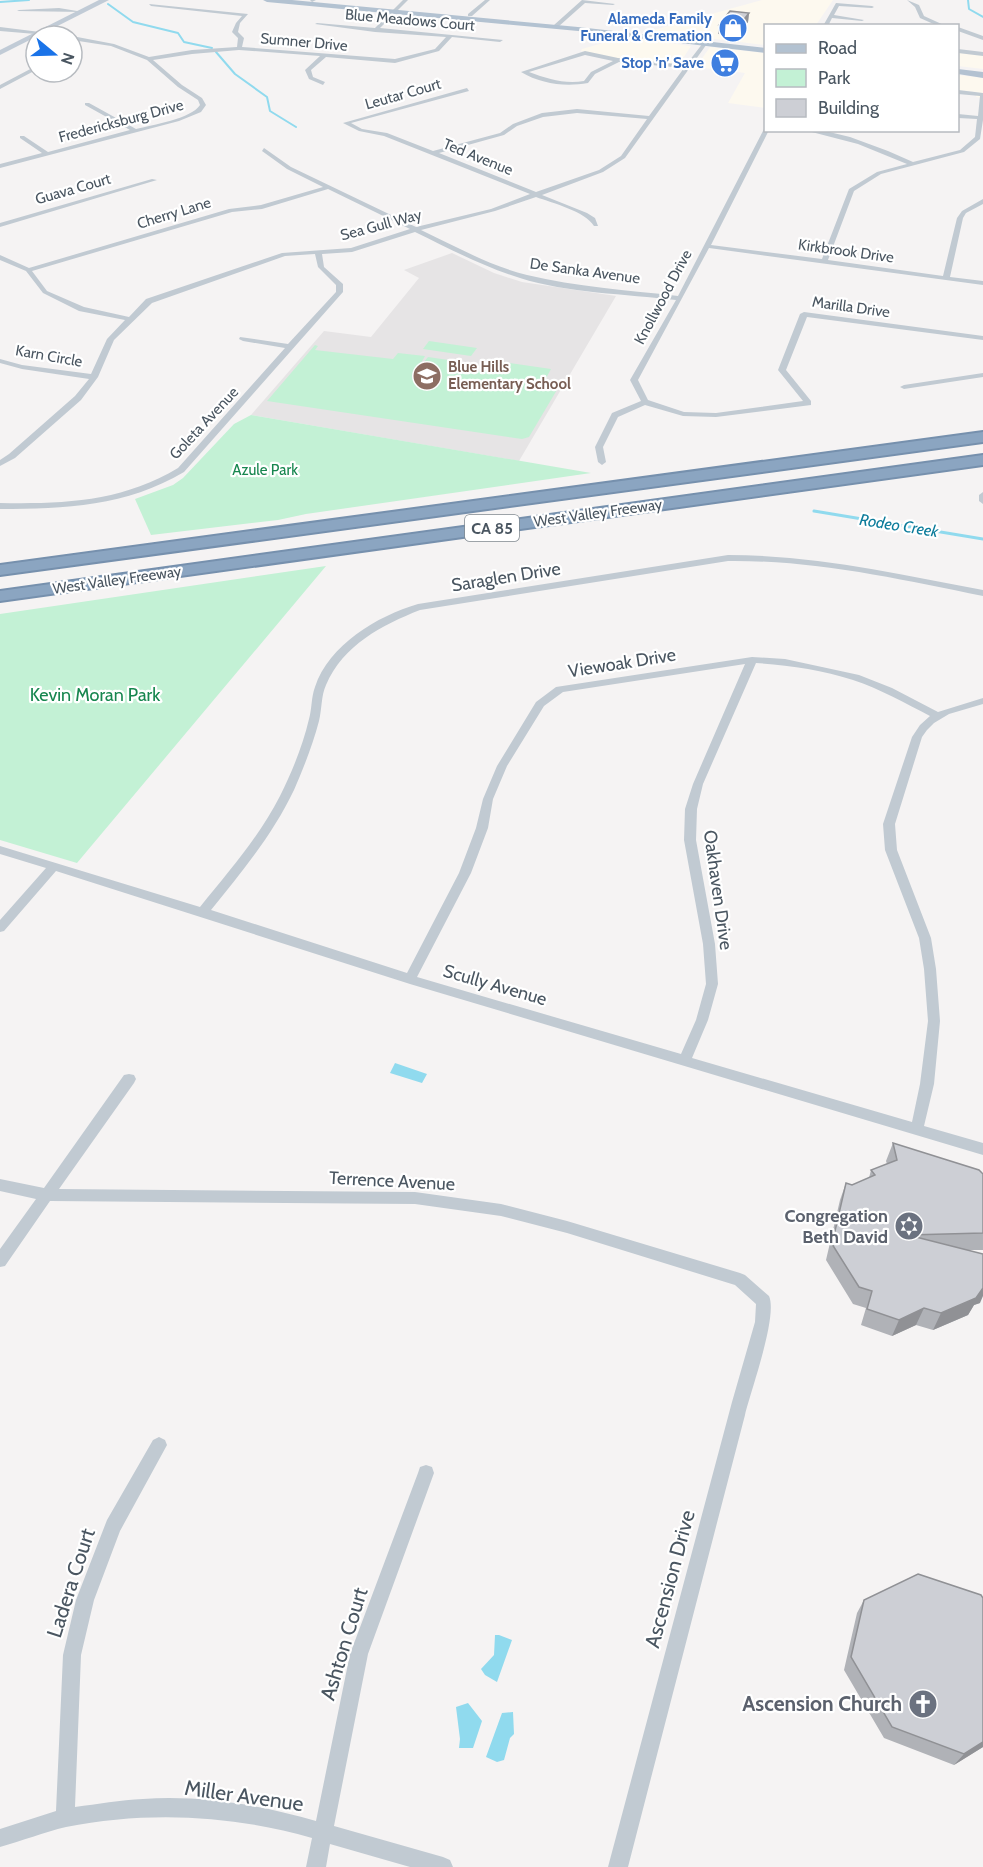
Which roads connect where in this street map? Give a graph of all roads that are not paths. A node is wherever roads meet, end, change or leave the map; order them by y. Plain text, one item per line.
1 (105, 0) edge
2 (267, 0) edge
3 (310, 0) edge
4 (406, 0) edge
5 (488, 0) edge
6 (585, 0) edge
7 (909, 1) edge
8 (613, 4) dead end
9 (151, 5) dead end
10 (569, 5) dead end
11 (578, 6) junction
12 (872, 7) dead end
13 (19, 11) dead end
14 (394, 11) junction
15 (81, 12) junction
16 (561, 12) dead end
17 (470, 15) junction
18 (831, 16) junction
19 (862, 20) dead end
20 (58, 24) edge
21 (317, 24) dead end
22 (553, 24) junction
23 (826, 24) edge
24 (939, 24) edge
25 (0, 29) edge
26 (375, 30) junction
27 (959, 31) edge
28 (24, 32) edge
29 (450, 36) junction
30 (983, 38) edge
31 (84, 40) edge
32 (88, 40) junction
33 (500, 40) dead end
34 (24, 41) edge
35 (84, 42) edge
36 (704, 43) junction
37 (239, 48) junction
38 (764, 49) edge
39 (959, 51) edge
40 (0, 53) edge
41 (983, 54) edge
42 (324, 56) junction
43 (149, 59) junction
44 (618, 60) junction
45 (687, 67) junction
46 (959, 70) edge
47 (983, 73) edge
48 (24, 74) edge
49 (323, 83) dead end
50 (0, 87) edge
51 (467, 90) dead end
52 (959, 92) edge
53 (983, 95) edge
54 (87, 104) dead end
55 (959, 116) edge
56 (650, 118) junction
57 (982, 118) edge
58 (346, 123) joint
59 (135, 130) junction
60 (765, 132) edge
61 (817, 132) edge
62 (22, 137) dead end
63 (264, 150) dead end
64 (46, 153) junction
65 (433, 153) junction
66 (911, 163) junction
67 (0, 166) edge
68 (154, 180) dead end
69 (330, 187) junction
70 (537, 194) junction
71 (983, 201) edge
72 (0, 225) edge
73 (596, 225) dead end
74 (418, 229) junction
75 (705, 246) junction
76 (319, 252) junction
77 (0, 257) edge
78 (824, 262) junction
79 (28, 270) junction
80 (946, 278) junction
81 (983, 283) edge
82 (680, 297) junction
83 (129, 319) junction
84 (983, 338) edge
85 (243, 339) dead end
86 (291, 347) junction
87 (0, 361) edge
88 (983, 375) edge
89 (94, 377) junction
90 (904, 387) dead end
91 (645, 402) junction
92 (983, 437) edge
93 (983, 460) edge
94 (602, 462) dead end
95 (0, 463) edge
96 (983, 495) edge
97 (983, 501) edge
98 (0, 506) edge
99 (0, 570) edge
100 (983, 593) edge
101 (0, 596) edge
102 (753, 660) junction
103 (983, 701) edge
104 (936, 715) junction
105 (0, 850) edge
106 (54, 866) junction
107 (202, 912) junction
108 (0, 928) edge
109 (410, 979) junction
110 (685, 1060) junction
111 (129, 1079) dead end
112 (917, 1128) junction
113 (983, 1149) edge
114 (0, 1185) edge
115 (47, 1195) junction
116 (0, 1261) edge
117 (764, 1301) joint
118 (159, 1445) dead end
119 (426, 1473) dead end
120 (65, 1818) junction
121 (324, 1833) junction
122 (0, 1838) edge
123 (316, 1867) edge
124 (443, 1867) edge
125 (618, 1867) edge

1 - 15 main road
2 - 14 main road
3 - 14 main road
4 - 14 street
5 - 17 street
6 - 8 street
6 - 11 street
7 - 24 street
9 - 37 street
10 - 11 street
11 - 22 street
12 - 18 street
13 - 15 street
14 - 17 main road
14 - 22 main road
14 - 26 street
15 - 20 main road
16 - 22 street
17 - 22 main road
18 - 19 street
18 - 23 street
21 - 26 street, Blue Meadows Court
22 - 36 main road
25 - 28 street
26 - 29 street, Blue Meadows Court
27 - 30 street
29 - 33 street, Blue Meadows Court
29 - 42 street, Sumner Drive
31 - 32 street, Fredericksburg Drive
32 - 35 street
32 - 43 street, Fredericksburg Drive
34 - 40 main road
36 - 38 main road
36 - 45 street, Sea Gull Way
37 - 42 street, Sumner Drive
37 - 43 street, Sumner Drive
39 - 41 street
42 - 49 street
43 - 59 street, Fredericksburg Drive
44 - 44 street
44 - 45 street
45 - 56 street, Sea Gull Way
46 - 47 main road
48 - 50 street
51 - 58 street, Leutar Court
52 - 53 street
53 - 57 street
54 - 59 street
55 - 57 street
56 - 65 street
56 - 70 street, Sea Gull Way
57 - 66 street
58 - 65 street, Ted Avenue
59 - 64 street, Fredericksburg Drive
60 - 75 street, Knollwood Drive
61 - 66 street
62 - 64 street
63 - 69 street, De Sanka Avenue
64 - 67 street, Fredericksburg Drive
65 - 70 street, Ted Avenue
66 - 78 street
68 - 72 street, Guava Court
69 - 74 street, De Sanka Avenue
69 - 79 street, Cherry Lane
70 - 73 street, Ted Avenue
70 - 74 street, Sea Gull Way
71 - 80 street
74 - 76 street, Sea Gull Way
74 - 82 street, De Sanka Avenue
75 - 78 street, Kirkbrook Drive
75 - 82 street, Knollwood Drive
76 - 83 street, Sea Gull Way
76 - 86 street, Goleta Avenue
77 - 79 street
78 - 80 street, Kirkbrook Drive
79 - 83 street
80 - 81 street, Kirkbrook Drive
82 - 91 street, Knollwood Drive
83 - 89 street, Sea Gull Way
84 - 91 street, Marilla Drive
85 - 86 street
86 - 98 street, Goleta Avenue
87 - 89 street, Karn Circle
88 - 90 street
89 - 95 street, Sea Gull Way
91 - 94 street
92 - 99 highway, West Valley Freeway / CA 85
93 - 101 highway, West Valley Freeway / CA 85
96 - 97 street
100 - 107 street, Saraglen Drive
102 - 104 street, Viewoak Drive
102 - 109 street, Viewoak Drive
102 - 110 street, Oakhaven Drive
103 - 104 street
104 - 112 street
105 - 106 street, Scully Avenue
106 - 107 street, Scully Avenue
106 - 108 street
107 - 109 street, Scully Avenue
109 - 110 street, Scully Avenue
110 - 112 street, Scully Avenue
111 - 115 street
112 - 113 street, Scully Avenue
114 - 115 street, Terrence Avenue
115 - 116 street
115 - 117 street, Terrence Avenue
117 - 125 street, Ascension Drive
118 - 120 street, Ladera Court
119 - 121 street, Ashton Court
120 - 121 street, Miller Avenue
120 - 122 street, Miller Avenue
121 - 123 street, Ashton Court
121 - 124 street, Miller Avenue

